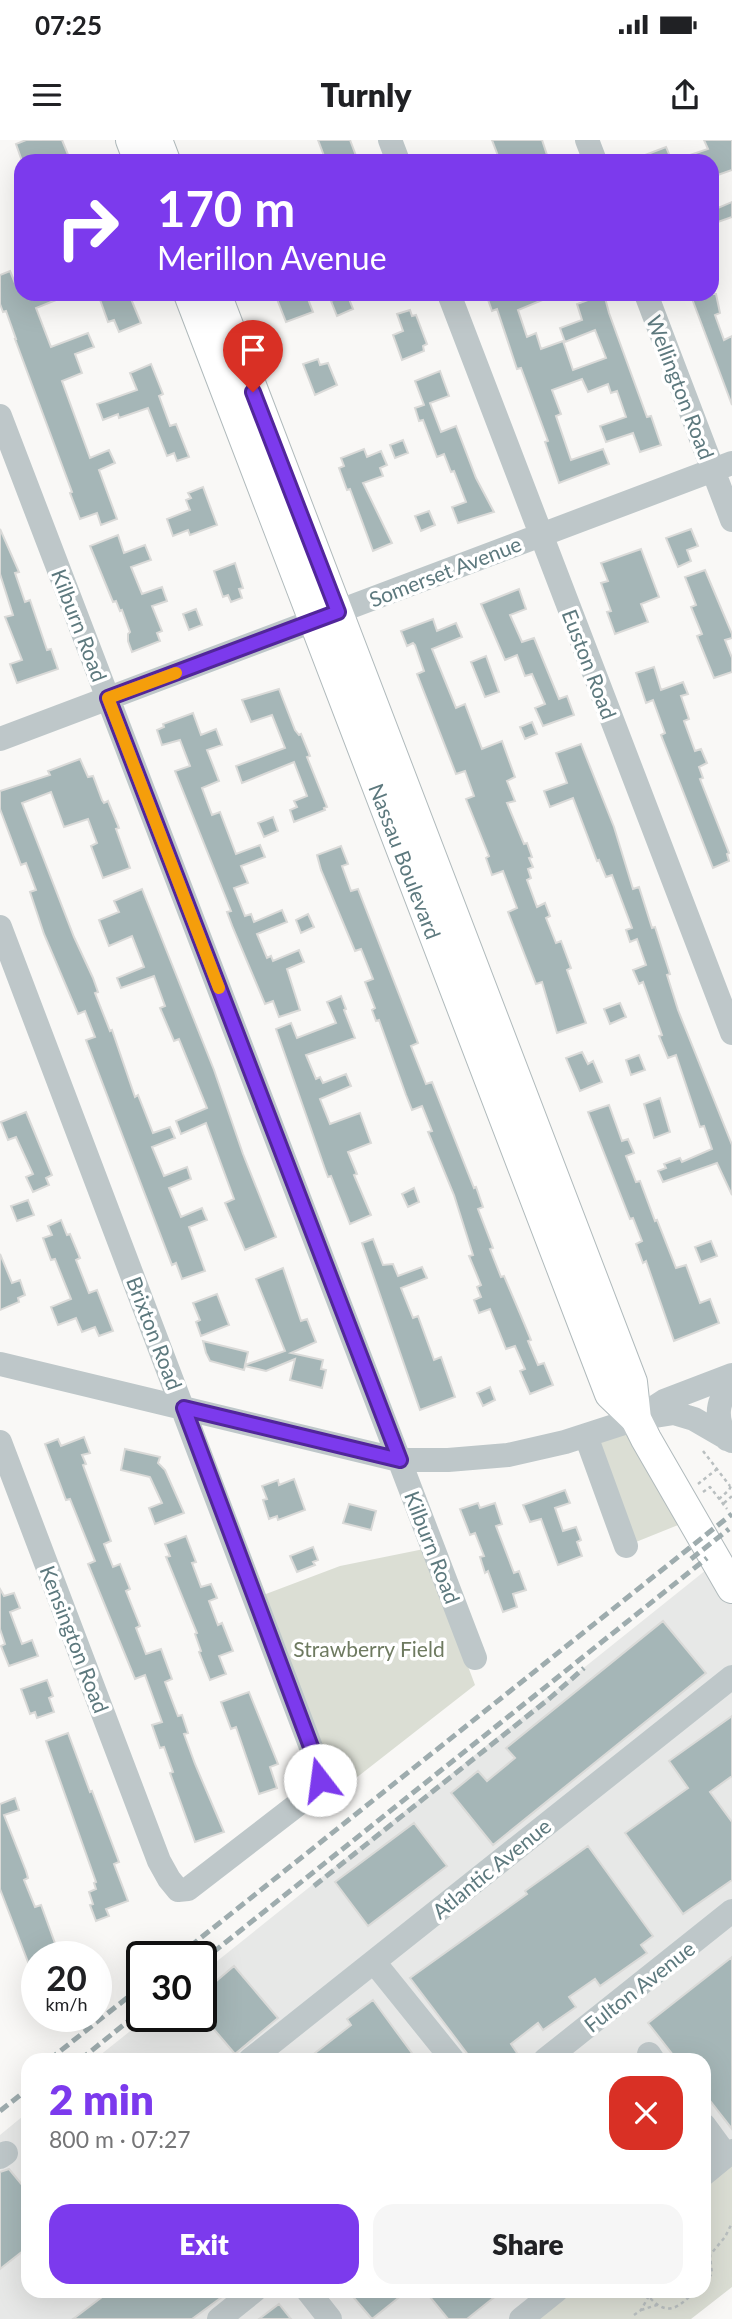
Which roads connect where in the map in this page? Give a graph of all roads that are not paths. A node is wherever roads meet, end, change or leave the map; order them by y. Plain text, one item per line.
1 (192, 301) edge
2 (218, 301) edge
3 (452, 301) edge
4 (649, 301) edge
5 (0, 416) edge
6 (722, 466) edge
7 (732, 520) edge
8 (541, 535) junction
9 (326, 616) junction
10 (108, 698) junction
11 (0, 739) edge
12 (0, 927) edge
13 (732, 1033) edge
14 (0, 1364) edge
15 (732, 1375) edge
16 (732, 1384) edge
17 (184, 1408) junction
18 (636, 1419) junction
19 (586, 1436) junction
20 (730, 1440) edge
21 (0, 1442) edge
22 (400, 1460) junction
23 (626, 1546) dead end
24 (732, 1588) edge
25 (475, 1658) dead end
26 (732, 1677) edge
27 (150, 1836) joint
28 (732, 1912) edge
29 (374, 1962) junction
30 (259, 2053) edge
31 (447, 2053) edge
32 (554, 2053) edge
33 (711, 2133) edge
34 (729, 2153) edge
35 (711, 2168) edge
36 (245, 2298) edge
37 (313, 2298) edge
38 (547, 2298) edge
39 (219, 2319) edge
40 (330, 2319) edge
41 (521, 2319) edge

1 - 9 main road, Nassau Boulevard
2 - 9 main road, Nassau Boulevard
3 - 8 street, Euston Road
4 - 6 street, Wellington Road
5 - 10 street, Kilburn Road
6 - 7 street, Wellington Road
6 - 8 street, Somerset Avenue
8 - 9 street, Somerset Avenue
8 - 13 street, Euston Road
9 - 10 street, Somerset Avenue
9 - 18 main road, Nassau Boulevard
10 - 11 street, Somerset Avenue
10 - 22 street, Kilburn Road
12 - 17 street, Brixton Road
14 - 17 street
15 - 18 street
16 - 20 street
17 - 22 street
17 - 27 street, Brixton Road
18 - 19 street
18 - 20 street
18 - 24 main road, Nassau Boulevard
19 - 22 street
19 - 23 street
21 - 27 street, Kensington Road
22 - 25 street, Kilburn Road
26 - 29 street, Atlantic Avenue
28 - 32 street, Fulton Avenue
29 - 30 street, Atlantic Avenue
29 - 31 street
33 - 34 street
34 - 35 street
36 - 39 street
37 - 40 street
38 - 41 street

